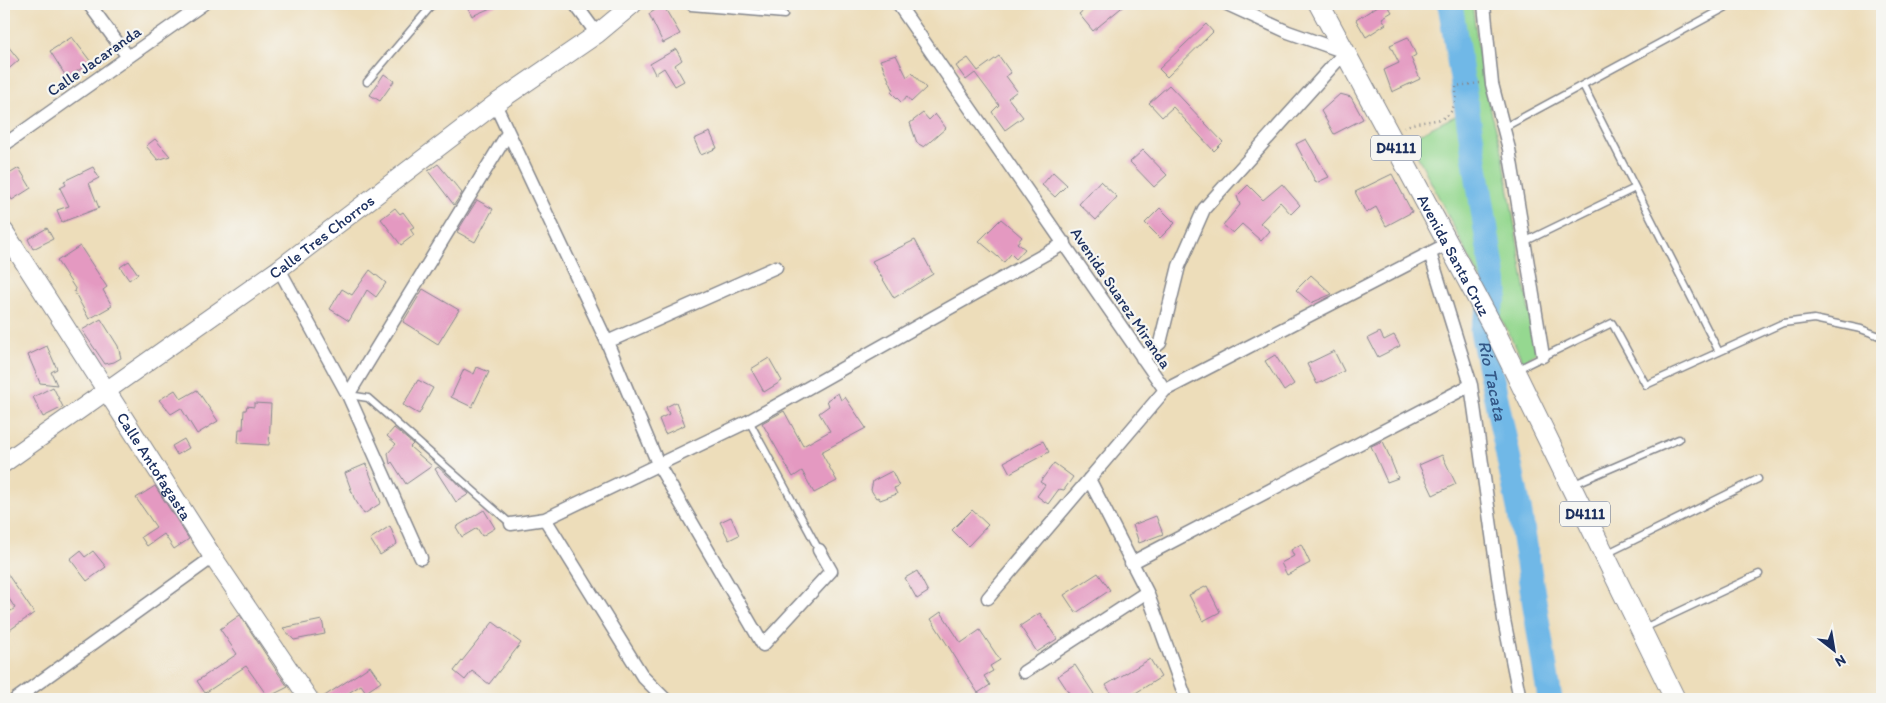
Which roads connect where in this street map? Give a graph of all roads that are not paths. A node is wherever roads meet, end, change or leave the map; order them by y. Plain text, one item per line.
1 (89, 4) edge
2 (203, 4) edge
3 (433, 4) edge
4 (575, 4) edge
5 (633, 4) edge
6 (688, 4) edge
7 (898, 4) edge
8 (1226, 4) edge
9 (1319, 4) edge
10 (1484, 4) edge
11 (1732, 4) edge
12 (784, 15) dead end
13 (597, 34) junction
14 (1345, 52) junction
15 (128, 57) junction
16 (367, 82) dead end
17 (1583, 85) junction
18 (495, 104) junction
19 (1503, 128) junction
20 (508, 133) junction
21 (4, 145) edge
22 (1635, 188) junction
23 (4, 231) edge
24 (1524, 242) junction
25 (1065, 243) junction
26 (1448, 243) junction
27 (1430, 253) junction
28 (776, 267) dead end
29 (279, 269) junction
30 (1882, 337) edge
31 (607, 342) junction
32 (1719, 352) junction
33 (1543, 356) junction
34 (1142, 358) junction
35 (1514, 370) junction
36 (1471, 385) junction
37 (105, 390) junction
38 (1164, 390) junction
39 (348, 395) junction
40 (748, 421) junction
41 (1679, 439) dead end
42 (4, 463) edge
43 (659, 466) junction
44 (1758, 478) dead end
45 (1089, 479) junction
46 (1571, 485) junction
47 (545, 519) junction
48 (512, 524) joint
49 (819, 550) joint
50 (1604, 555) junction
51 (213, 557) junction
52 (421, 558) dead end
53 (1132, 563) junction
54 (1760, 574) dead end
55 (1147, 592) junction
56 (988, 598) dead end
57 (1641, 630) junction
58 (1024, 672) dead end
59 (16, 699) edge
60 (309, 699) edge
61 (665, 699) edge
62 (1186, 699) edge
63 (1520, 699) edge
64 (1675, 699) edge

1 - 15 street
2 - 15 street, Calle Jacaranda
3 - 16 lane
4 - 13 street
5 - 13 main road, Calle Tres Chorros
6 - 12 lane
7 - 25 street, Avenida Suarez Miranda
8 - 14 street
9 - 14 main road, Avenida Santa Cruz / D4111
10 - 19 street
11 - 17 lane
13 - 18 main road, Calle Tres Chorros
14 - 26 main road, Avenida Santa Cruz / D4111
14 - 34 street
15 - 21 street, Calle Jacaranda
17 - 19 lane
17 - 22 lane
18 - 20 street
18 - 29 main road, Calle Tres Chorros
19 - 24 street
20 - 31 street
20 - 39 street
22 - 24 lane
22 - 32 lane
23 - 37 main road, Calle Antofagasta
24 - 33 street
25 - 34 street, Avenida Suarez Miranda
25 - 40 street
26 - 27 street
26 - 35 main road, Avenida Santa Cruz / D4111
27 - 36 street
27 - 38 street
28 - 31 street
29 - 37 main road, Calle Tres Chorros
29 - 39 street
30 - 32 lane
31 - 43 street
32 - 33 lane
33 - 35 lane
34 - 38 street, Avenida Suarez Miranda
35 - 46 main road, Avenida Santa Cruz / D4111
36 - 53 street
36 - 63 street
37 - 42 main road, Calle Tres Chorros
37 - 51 main road, Calle Antofagasta
38 - 45 street, Avenida Suarez Miranda
39 - 48 lane
39 - 52 street
40 - 43 street
40 - 49 lane
41 - 46 lane
43 - 47 street
43 - 49 street
44 - 50 lane
45 - 53 street
45 - 56 street, Avenida Suarez Miranda
46 - 50 main road, Avenida Santa Cruz / D4111
47 - 48 street
47 - 61 street
50 - 57 main road, Avenida Santa Cruz / D4111
51 - 59 street
51 - 60 main road, Calle Antofagasta
53 - 55 street
54 - 57 lane
55 - 58 street
55 - 62 street
57 - 64 main road, Avenida Santa Cruz / D4111

